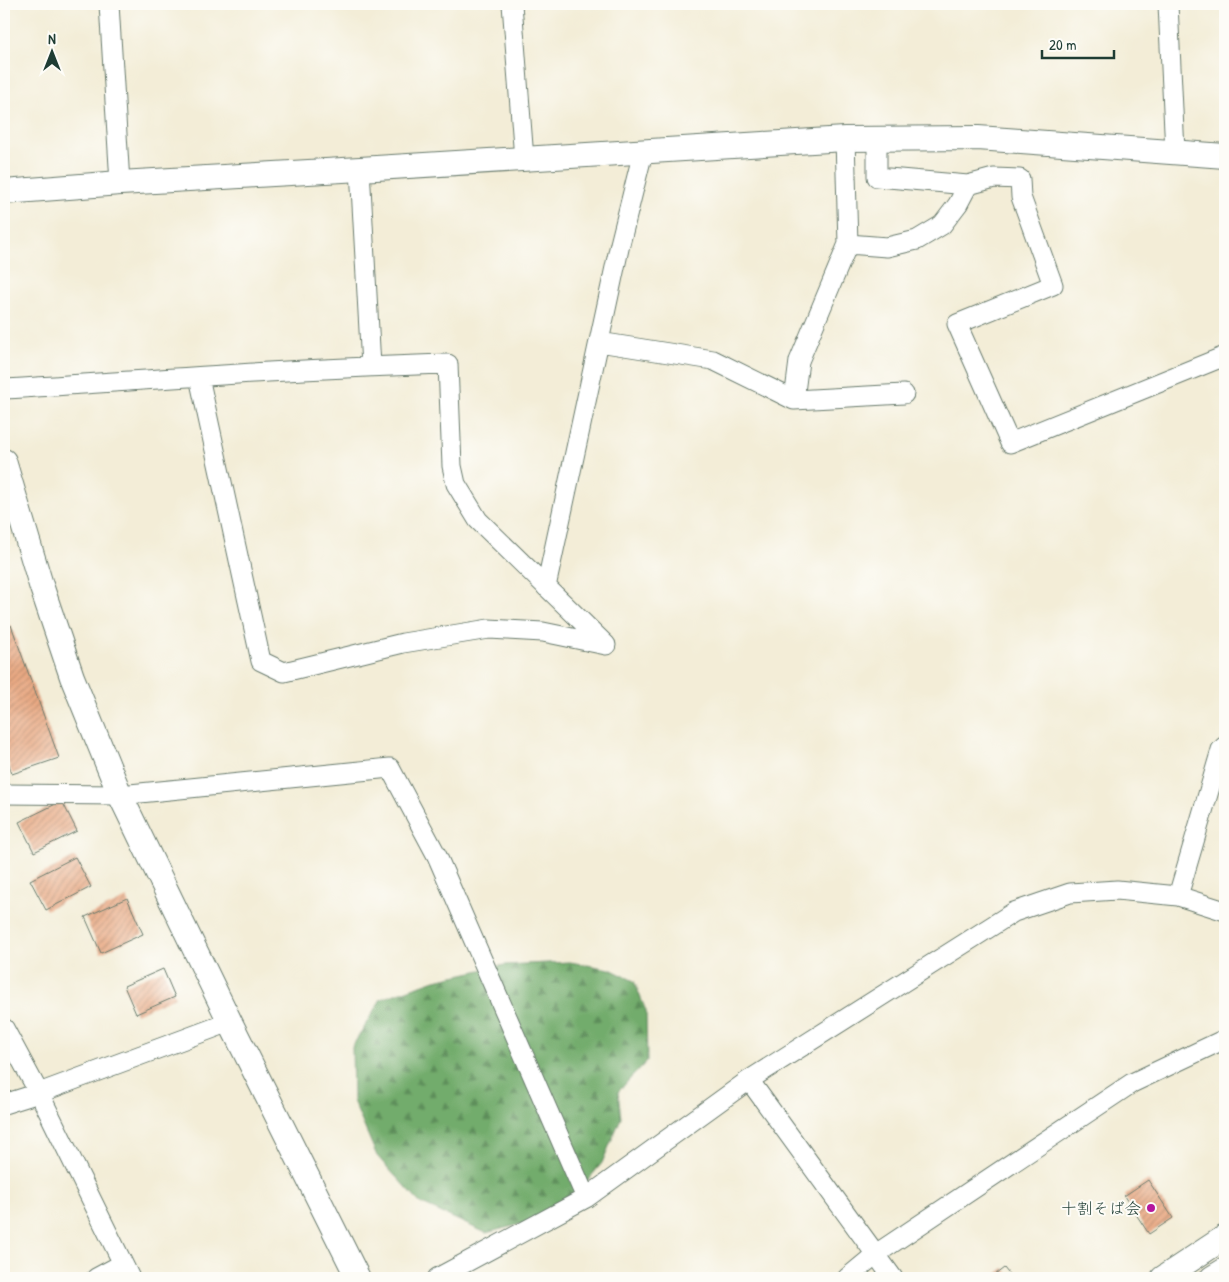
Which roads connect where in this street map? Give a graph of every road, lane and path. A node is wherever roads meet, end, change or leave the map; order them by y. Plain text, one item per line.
1 (109, 4) edge
2 (512, 4) edge
3 (1168, 4) edge
4 (845, 139) junction
5 (877, 139) junction
6 (642, 152) junction
7 (1175, 152) junction
8 (1225, 156) edge
9 (524, 159) junction
10 (360, 170) junction
11 (120, 183) junction
12 (968, 185) junction
13 (4, 192) edge
14 (848, 244) junction
15 (599, 342) junction
16 (1225, 356) edge
17 (371, 366) junction
18 (199, 377) junction
19 (4, 389) edge
20 (904, 394) dead end
21 (794, 400) junction
22 (4, 461) edge
23 (546, 587) junction
24 (1225, 746) edge
25 (4, 794) edge
26 (120, 795) junction
27 (1178, 896) junction
28 (1225, 911) edge
29 (230, 1022) junction
30 (4, 1028) edge
31 (1225, 1040) edge
32 (749, 1080) junction
33 (39, 1093) junction
34 (4, 1104) edge
35 (586, 1198) junction
36 (1225, 1237) edge
37 (876, 1254) junction
38 (1225, 1270) edge
39 (126, 1271) edge
40 (96, 1278) edge
41 (358, 1278) edge
42 (437, 1278) edge
43 (847, 1278) edge
44 (893, 1278) edge
45 (1163, 1278) edge
46 (1212, 1278) edge

1 - 11 street
2 - 9 street
3 - 7 street
4 - 5 street
4 - 6 street
4 - 14 street
5 - 7 street
5 - 12 street
6 - 9 street
6 - 15 street
7 - 8 street
9 - 10 street
10 - 11 street
10 - 17 street
11 - 13 street
12 - 14 street
12 - 16 street
14 - 21 street
15 - 21 street
15 - 23 street
17 - 18 street
17 - 23 street
18 - 19 street
18 - 23 street
20 - 21 street
22 - 26 street
24 - 27 street
25 - 26 street
26 - 29 street
26 - 35 street
27 - 28 street
27 - 32 street
29 - 33 street
29 - 41 street
30 - 33 street
31 - 37 street
32 - 35 street
32 - 37 street
33 - 34 street
33 - 39 street
35 - 42 street
36 - 45 street
37 - 43 street
37 - 44 street
38 - 46 street
39 - 40 street

